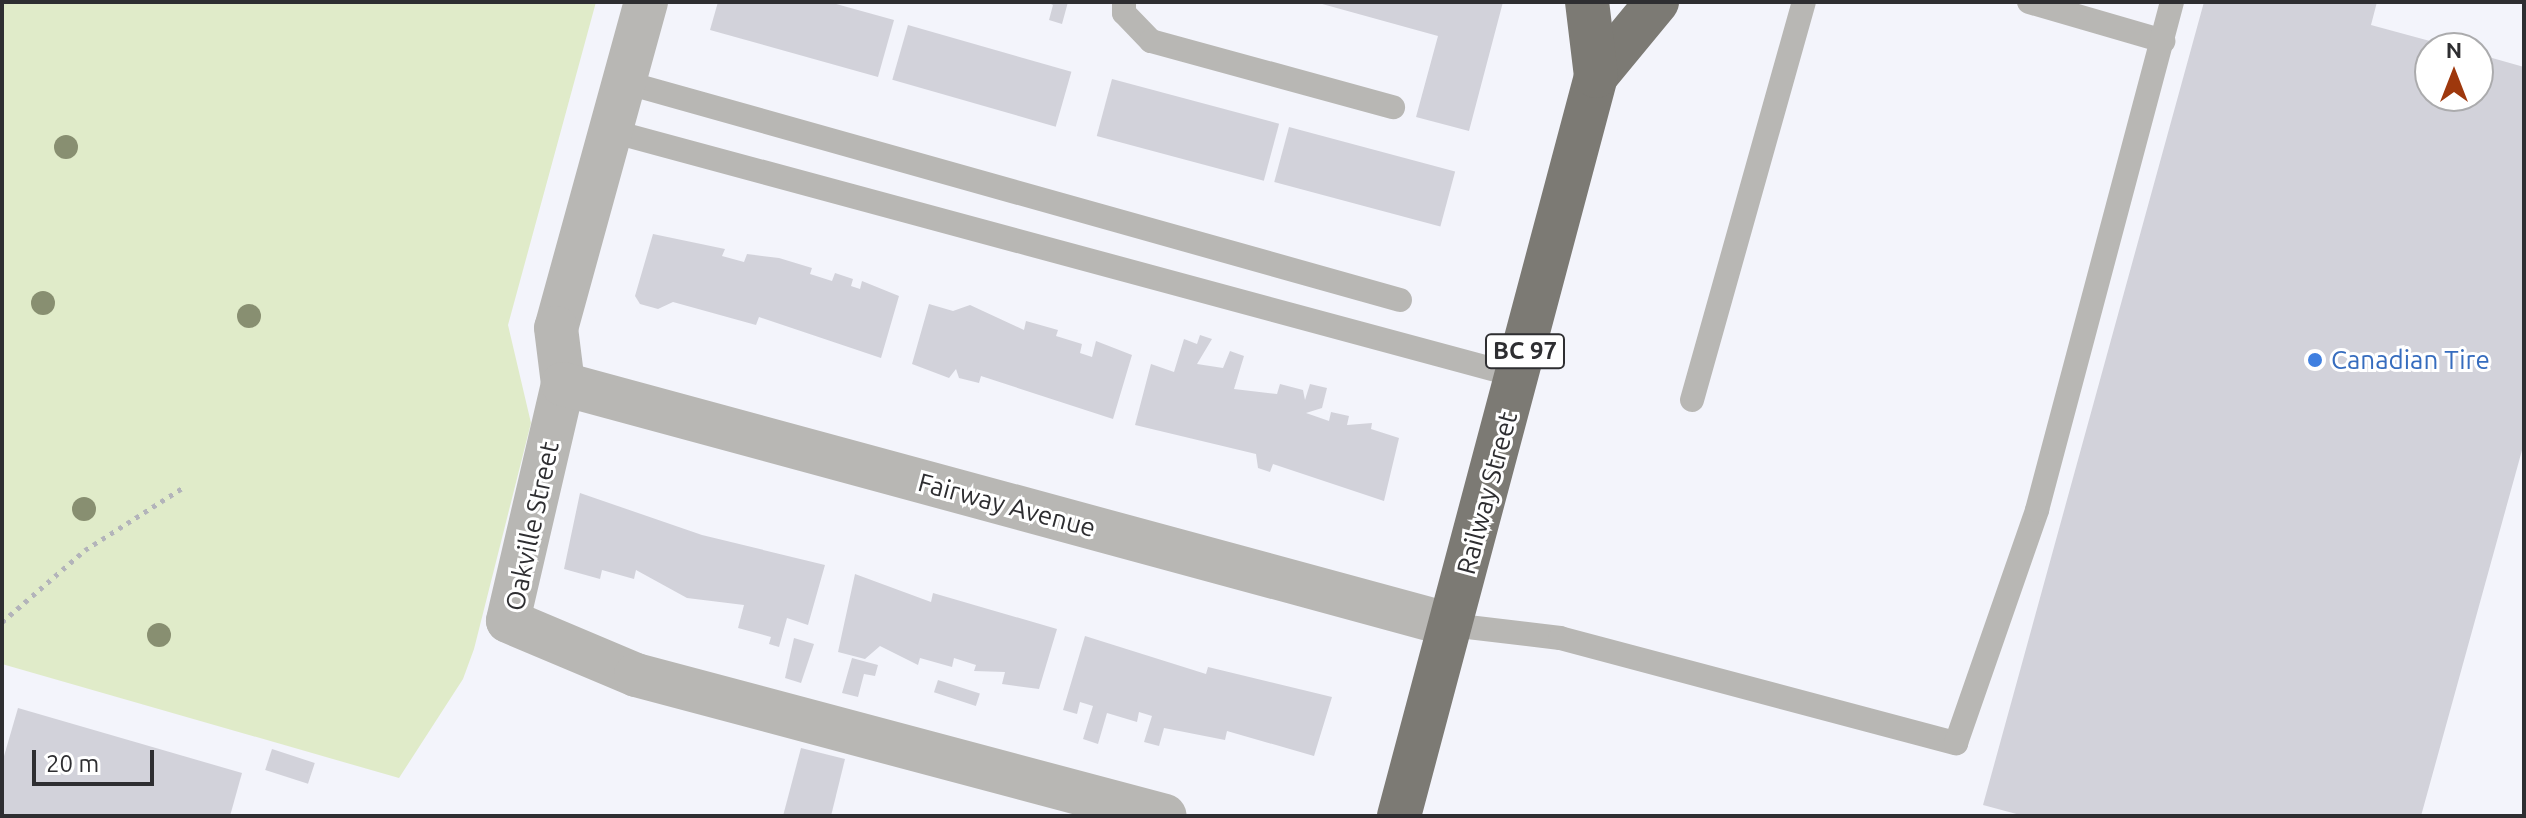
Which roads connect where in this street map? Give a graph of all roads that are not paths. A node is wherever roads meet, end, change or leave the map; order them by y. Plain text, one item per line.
1 (646, 2) edge
2 (1124, 2) edge
3 (1587, 2) edge
4 (1657, 2) edge
5 (1804, 2) edge
6 (2029, 2) edge
7 (2172, 2) edge
8 (2163, 41) junction
9 (1596, 76) junction
10 (624, 82) junction
11 (1393, 107) dead end
12 (611, 131) junction
13 (1400, 300) dead end
14 (1518, 376) junction
15 (563, 384) junction
16 (1692, 400) dead end
17 (1451, 625) junction
18 (1165, 816) edge
19 (1399, 816) edge

1 - 10 street, Oakville Street
2 - 11 lane
3 - 9 highway, Railway Street / BC 97
4 - 9 highway, Railway Street / BC 97
5 - 16 lane
6 - 8 lane
7 - 8 lane
8 - 17 lane
9 - 14 highway, Railway Street / BC 97
10 - 12 street, Oakville Street
10 - 13 lane
12 - 14 lane
12 - 15 street, Oakville Street
14 - 17 highway, Railway Street / BC 97
15 - 17 street, Fairway Avenue
15 - 18 street, Oakville Street
17 - 19 highway, Railway Street / BC 97

